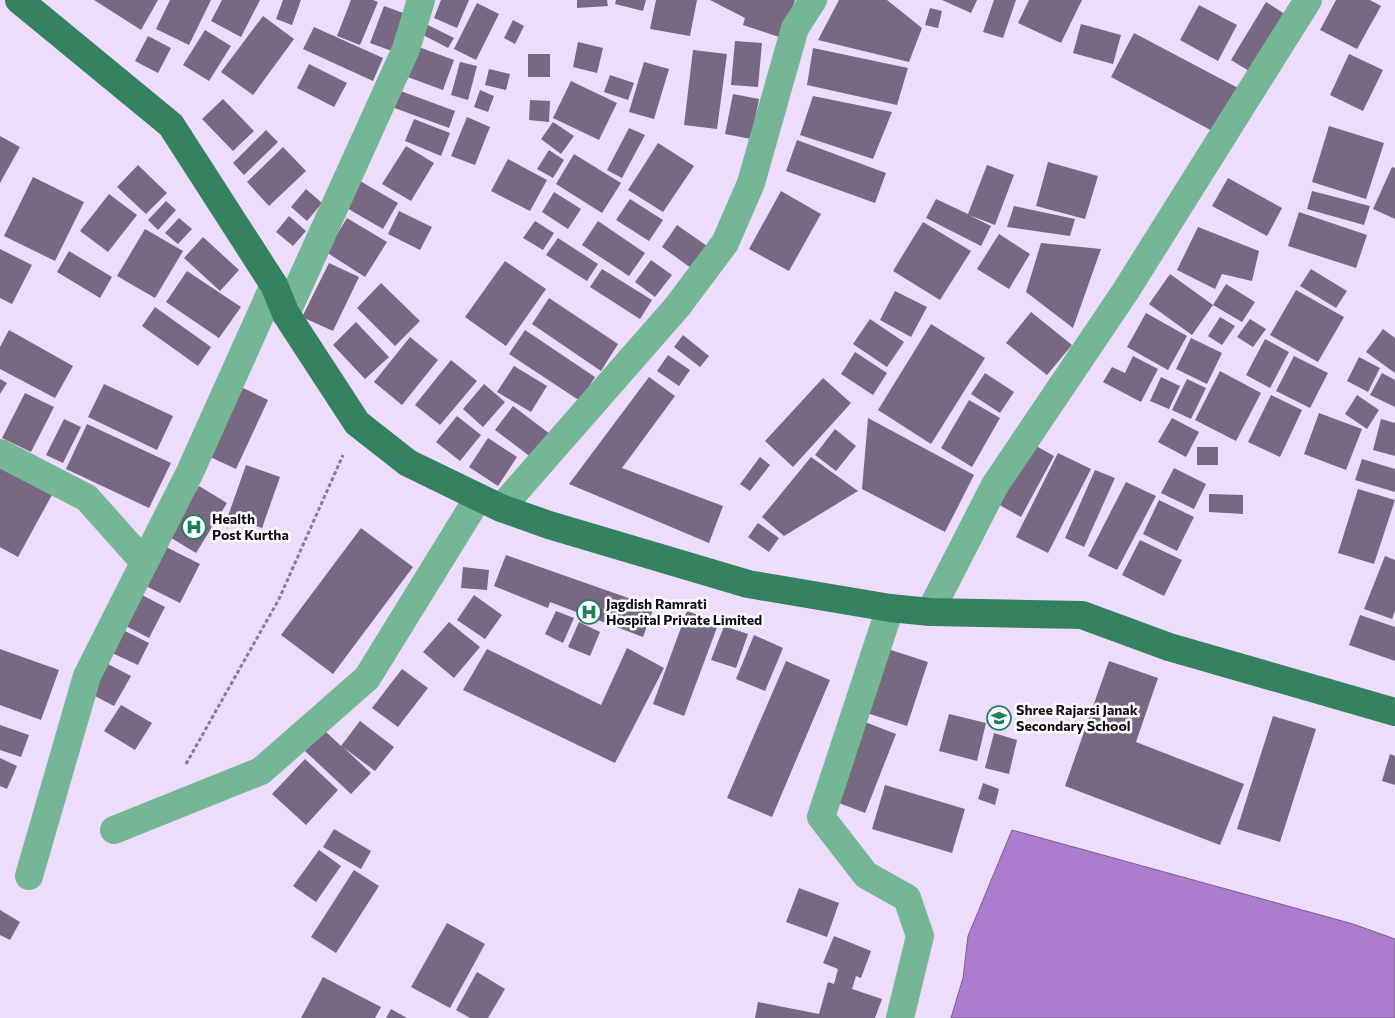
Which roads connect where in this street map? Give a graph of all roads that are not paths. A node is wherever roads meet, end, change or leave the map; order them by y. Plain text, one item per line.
1 (19, 0) edge
2 (421, 0) edge
3 (812, 0) edge
4 (1308, 0) edge
5 (274, 285) junction
6 (286, 314) junction
7 (0, 453) edge
8 (489, 503) junction
9 (144, 562) junction
10 (890, 608) junction
11 (930, 612) junction
12 (1395, 712) edge
13 (114, 830) dead end
14 (30, 876) dead end
15 (900, 1018) edge

1 - 5 main road
2 - 6 street
3 - 8 street
4 - 11 street
5 - 6 main road
5 - 9 street
6 - 8 main road
7 - 9 street
8 - 10 main road
8 - 13 street
9 - 14 street
10 - 11 main road
10 - 15 street
11 - 12 main road

